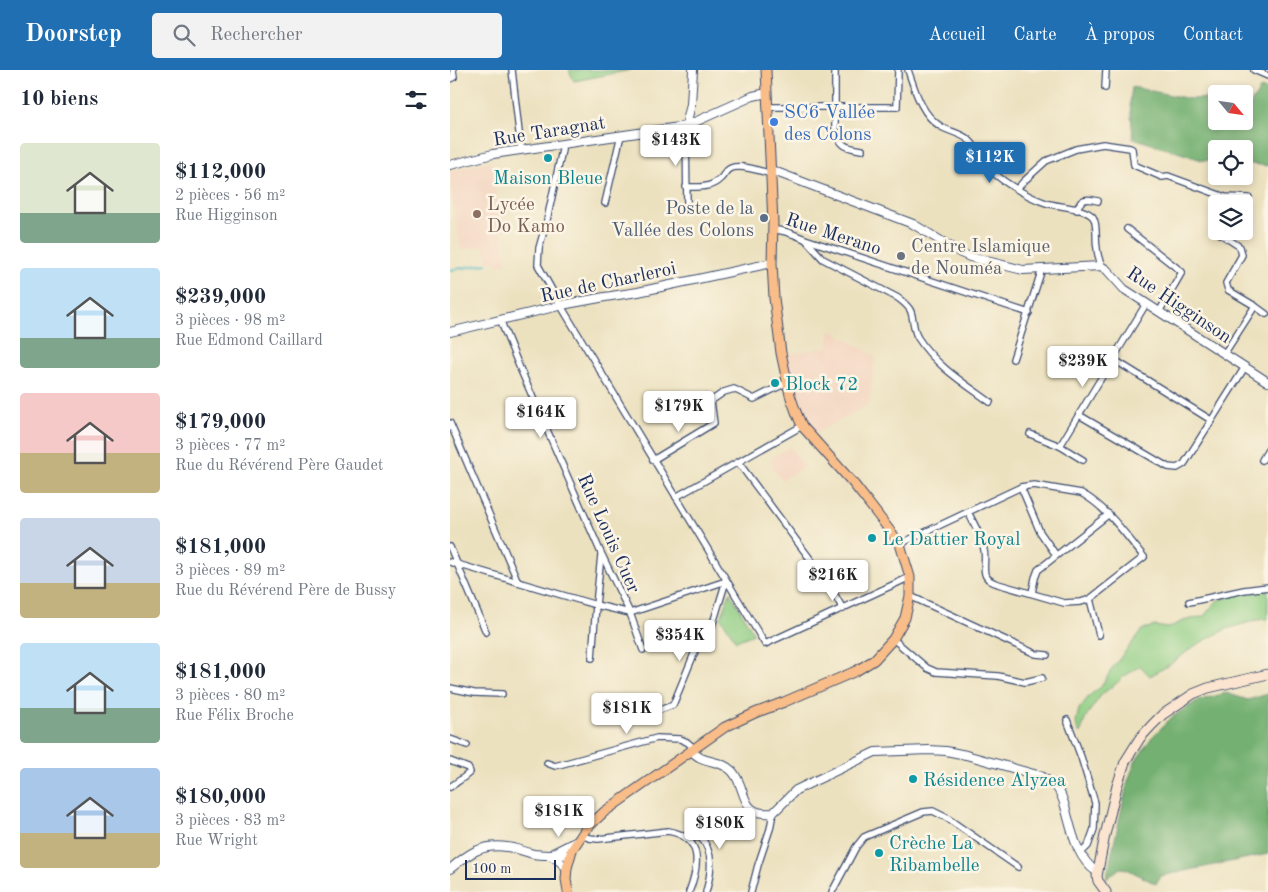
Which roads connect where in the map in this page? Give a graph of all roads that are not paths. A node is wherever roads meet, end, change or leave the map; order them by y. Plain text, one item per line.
1 (453, 70) edge
2 (512, 70) edge
3 (693, 70) edge
4 (766, 70) edge
5 (835, 70) edge
6 (898, 70) edge
7 (908, 70) edge
8 (1106, 70) edge
9 (1254, 70) edge
10 (1268, 76) edge
11 (450, 78) edge
12 (1105, 88) dead end
13 (767, 93) junction
14 (836, 106) junction
15 (768, 107) junction
16 (686, 126) junction
17 (621, 135) junction
18 (562, 144) junction
19 (522, 150) junction
20 (862, 150) dead end
21 (450, 165) edge
22 (771, 172) junction
23 (686, 187) junction
24 (1017, 189) junction
25 (1220, 195) edge
26 (1098, 201) dead end
27 (605, 203) dead end
28 (686, 208) dead end
29 (1077, 210) junction
30 (1127, 229) dead end
31 (773, 230) junction
32 (805, 239) junction
33 (1230, 240) edge
34 (772, 264) junction
35 (1102, 266) junction
36 (1042, 269) junction
37 (1146, 304) junction
38 (561, 306) junction
39 (1255, 306) junction
40 (1159, 312) junction
41 (1028, 314) junction
42 (1266, 314) dead end
43 (501, 320) junction
44 (450, 332) edge
45 (1224, 354) junction
46 (1013, 359) dead end
47 (1113, 359) junction
48 (1245, 367) junction
49 (788, 382) junction
50 (1268, 382) edge
51 (990, 402) dead end
52 (1079, 415) junction
53 (1211, 420) junction
54 (450, 423) edge
55 (802, 426) junction
56 (1030, 434) dead end
57 (1060, 446) junction
58 (1268, 450) edge
59 (653, 460) junction
60 (1083, 460) dead end
61 (1262, 460) dead end
62 (738, 462) junction
63 (1021, 487) junction
64 (676, 497) junction
65 (968, 512) junction
66 (1108, 514) junction
67 (900, 544) junction
68 (450, 547) edge
69 (601, 553) junction
70 (1056, 555) junction
71 (450, 562) edge
72 (457, 564) junction
73 (910, 577) junction
74 (726, 581) junction
75 (518, 582) junction
76 (1268, 587) edge
77 (1032, 593) junction
78 (910, 596) junction
79 (1090, 599) junction
80 (1189, 602) dead end
81 (596, 605) junction
82 (843, 609) junction
83 (630, 613) junction
84 (486, 632) dead end
85 (1099, 635) dead end
86 (893, 639) junction
87 (643, 650) dead end
88 (1047, 654) dead end
89 (592, 658) dead end
90 (1268, 674) edge
91 (1042, 678) dead end
92 (450, 688) edge
93 (502, 694) dead end
94 (615, 720) dead end
95 (1067, 720) dead end
96 (450, 739) edge
97 (467, 745) dead end
98 (693, 749) junction
99 (450, 761) edge
100 (547, 763) dead end
101 (450, 787) edge
102 (773, 812) junction
103 (591, 824) junction
104 (579, 838) junction
105 (603, 838) junction
106 (686, 838) junction
107 (1081, 853) junction
108 (549, 854) junction
109 (570, 855) junction
110 (1018, 867) dead end
111 (567, 868) junction
112 (450, 869) edge
113 (1097, 872) junction
114 (568, 892) edge
115 (689, 892) edge
116 (706, 892) edge
117 (751, 892) edge
118 (832, 892) edge
119 (1106, 892) edge

1 - 11 street
2 - 19 street
3 - 16 street
4 - 13 main road
5 - 14 street
6 - 14 street
7 - 24 street, Rue Higginson
8 - 12 street
9 - 10 street
13 - 15 main road
13 - 16 street, Rue Taragnat
14 - 15 street
14 - 20 street
15 - 22 main road
16 - 17 street, Rue Taragnat
16 - 23 street
17 - 18 street, Rue Taragnat
17 - 27 street
18 - 19 street, Rue Taragnat
18 - 38 street
19 - 21 street, Rue Taragnat
22 - 23 street
22 - 31 main road
22 - 36 street
23 - 28 street
24 - 25 street
24 - 29 street, Rue Higginson
26 - 29 street
29 - 35 street, Rue Higginson
30 - 40 street
31 - 32 street, Rue Merano
31 - 34 main road
32 - 41 street, Rue Merano
32 - 51 street
33 - 39 street
34 - 38 street, Rue de Charleroi
34 - 49 main road
35 - 36 street
35 - 37 street, Rue Higginson
36 - 41 street
37 - 40 street, Rue Higginson
37 - 47 street
38 - 43 street, Rue de Charleroi
38 - 59 street
39 - 42 street
39 - 45 street
40 - 45 street, Rue Higginson
41 - 46 street
43 - 44 street, Rue de Charleroi
43 - 69 street, Rue Louis Cuer
45 - 48 street, Rue Higginson
47 - 52 street
47 - 53 street
48 - 50 street, Rue Higginson
48 - 53 street
49 - 55 main road
49 - 59 street
52 - 53 street
52 - 57 street
54 - 75 street
55 - 62 street
55 - 67 main road
56 - 57 street
57 - 60 street
58 - 61 street
59 - 64 street
62 - 64 street
62 - 82 street
63 - 65 street
63 - 66 street
63 - 70 street
64 - 74 street
65 - 67 street
65 - 77 street
66 - 70 street
66 - 79 street
67 - 73 main road
68 - 72 street
69 - 81 street
69 - 83 street, Rue Louis Cuer
70 - 77 street
71 - 72 street
72 - 75 street
72 - 84 street
73 - 78 main road
73 - 82 street
74 - 82 street
74 - 83 street
74 - 94 street
75 - 81 street
76 - 80 street
77 - 79 street
78 - 86 main road
78 - 88 street
79 - 85 street
81 - 83 street
81 - 89 street
83 - 87 street, Rue Louis Cuer
86 - 91 street
86 - 98 main road
90 - 113 main road
92 - 93 street
95 - 107 street
96 - 97 street
98 - 100 street
98 - 102 street
98 - 103 main road
99 - 101 street
102 - 107 street
102 - 117 street
103 - 104 main road
103 - 105 street
104 - 105 street
104 - 108 street
104 - 109 main road
105 - 106 street
106 - 115 street
106 - 116 street
107 - 113 street
108 - 109 street
108 - 111 street
108 - 112 street
109 - 111 main road
110 - 118 street
111 - 114 main road
113 - 119 main road

